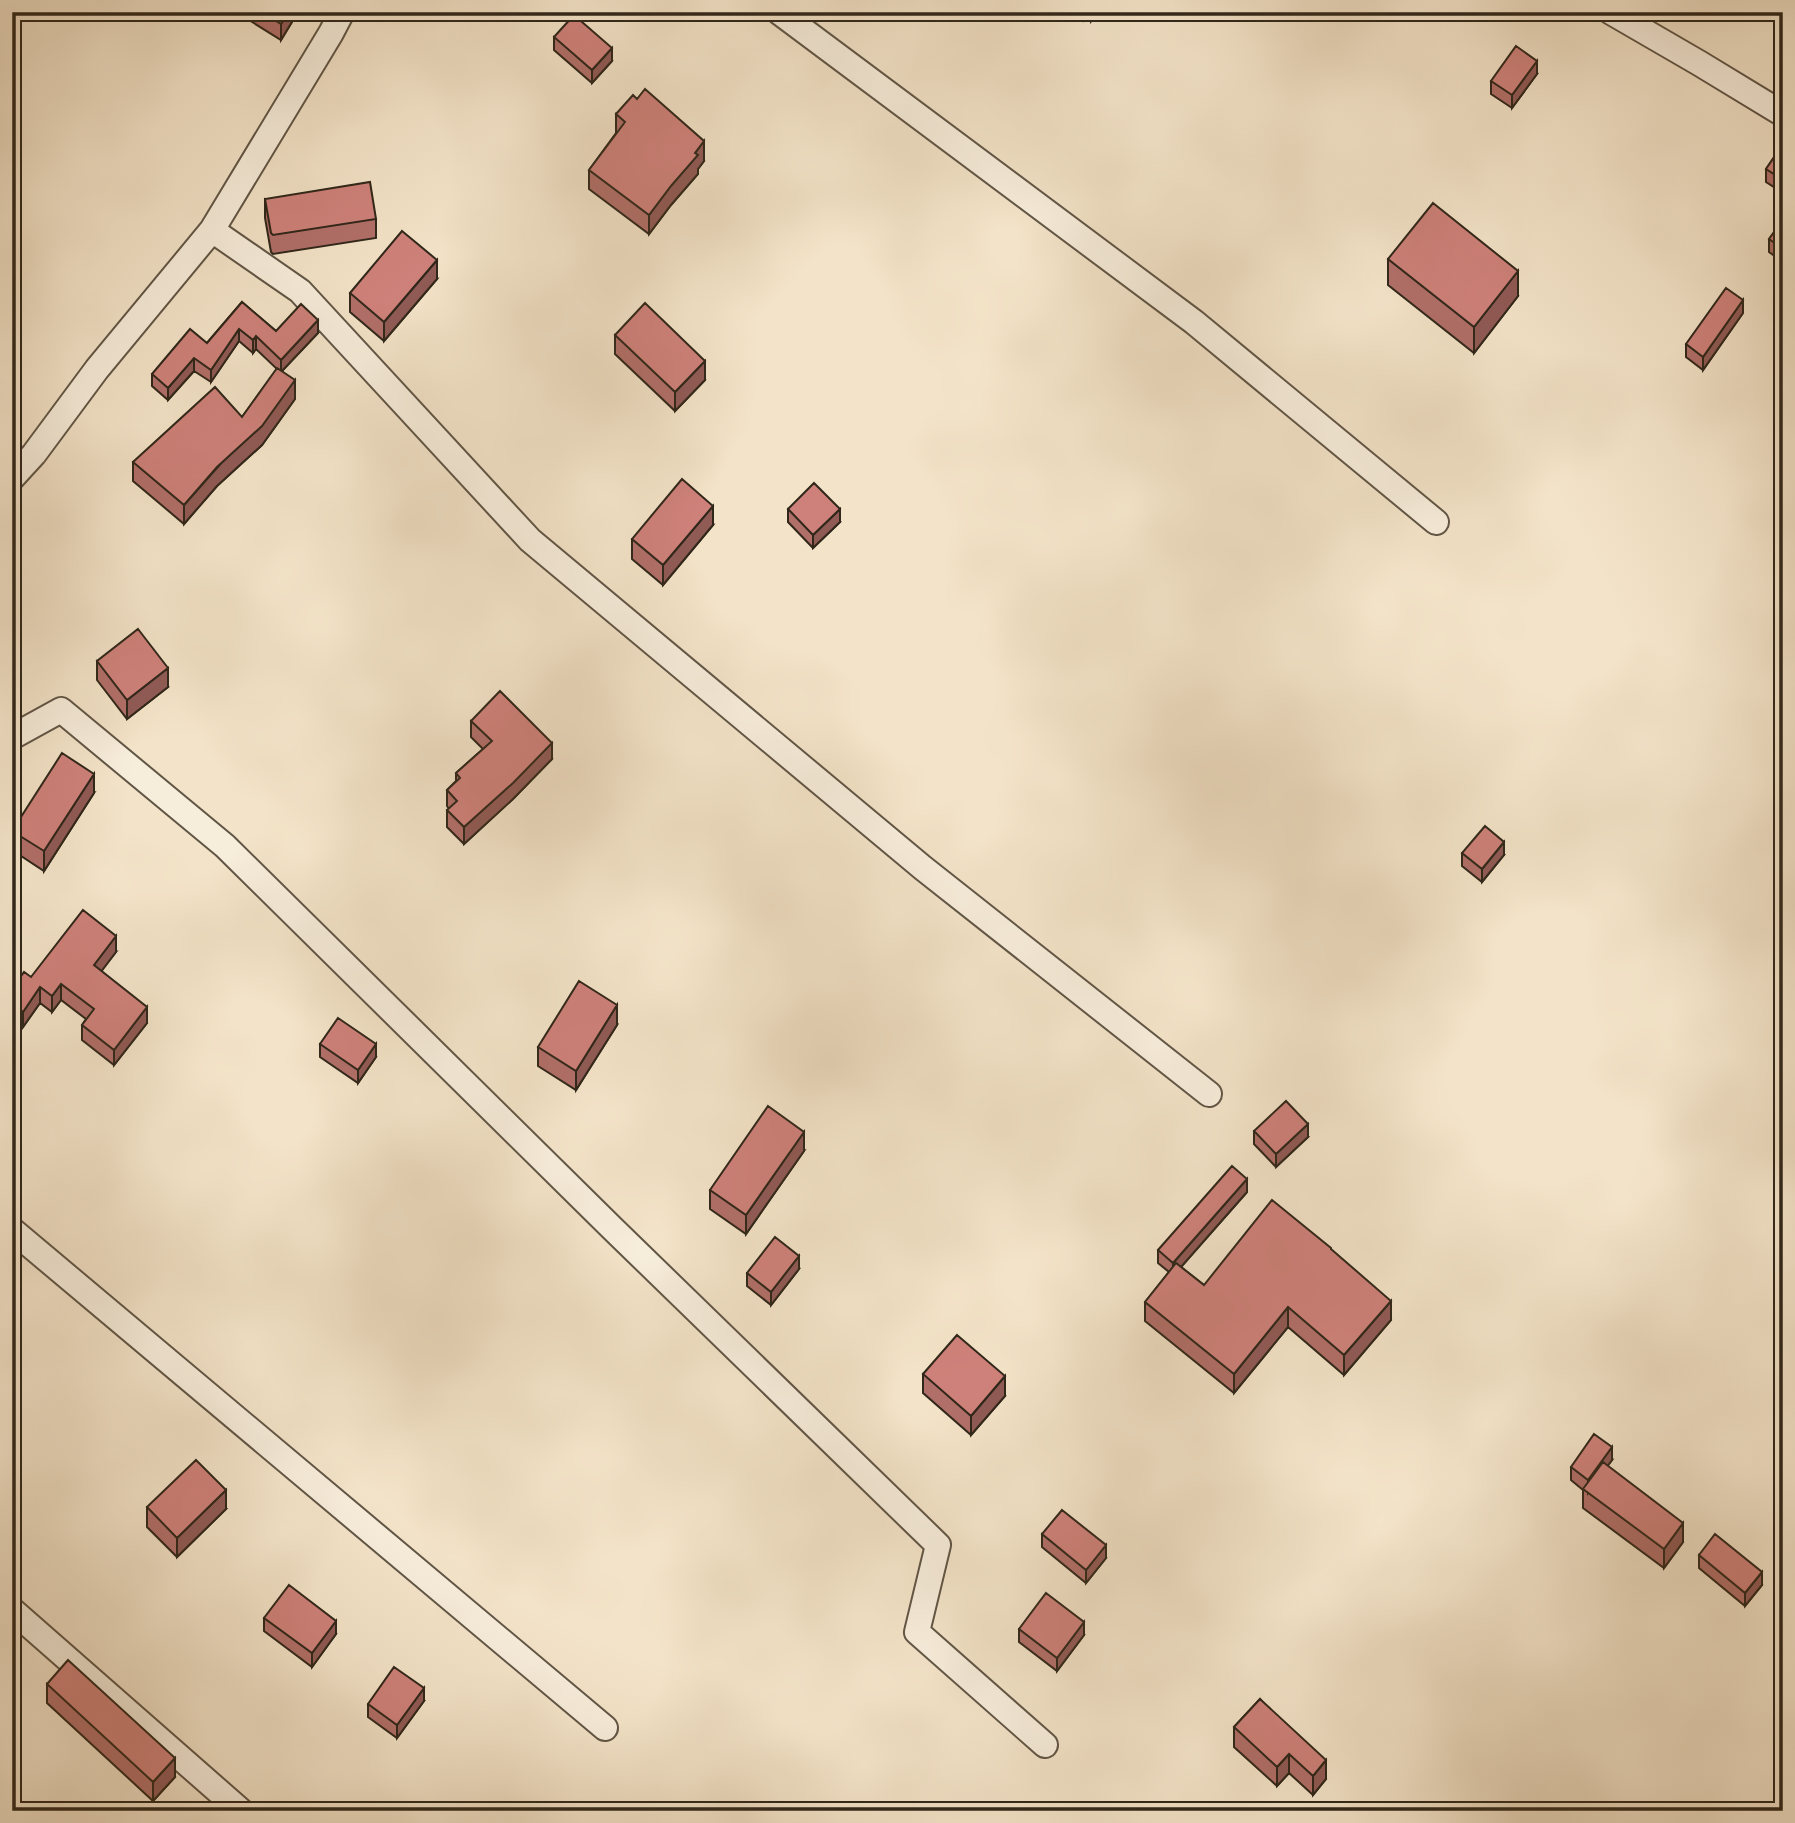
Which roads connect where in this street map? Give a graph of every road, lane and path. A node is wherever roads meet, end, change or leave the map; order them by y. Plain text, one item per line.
1 (341, 12) edge
2 (779, 12) edge
3 (1611, 12) edge
4 (1783, 114) edge
5 (212, 230) junction
6 (12, 478) edge
7 (1436, 522) dead end
8 (12, 737) edge
9 (1209, 1094) dead end
10 (12, 1230) edge
11 (12, 1610) edge
12 (605, 1728) dead end
13 (1045, 1745) dead end
14 (241, 1811) edge

1 - 5 street
2 - 7 street
3 - 4 street
5 - 6 street
5 - 9 street
8 - 13 street
10 - 12 street
11 - 14 street

